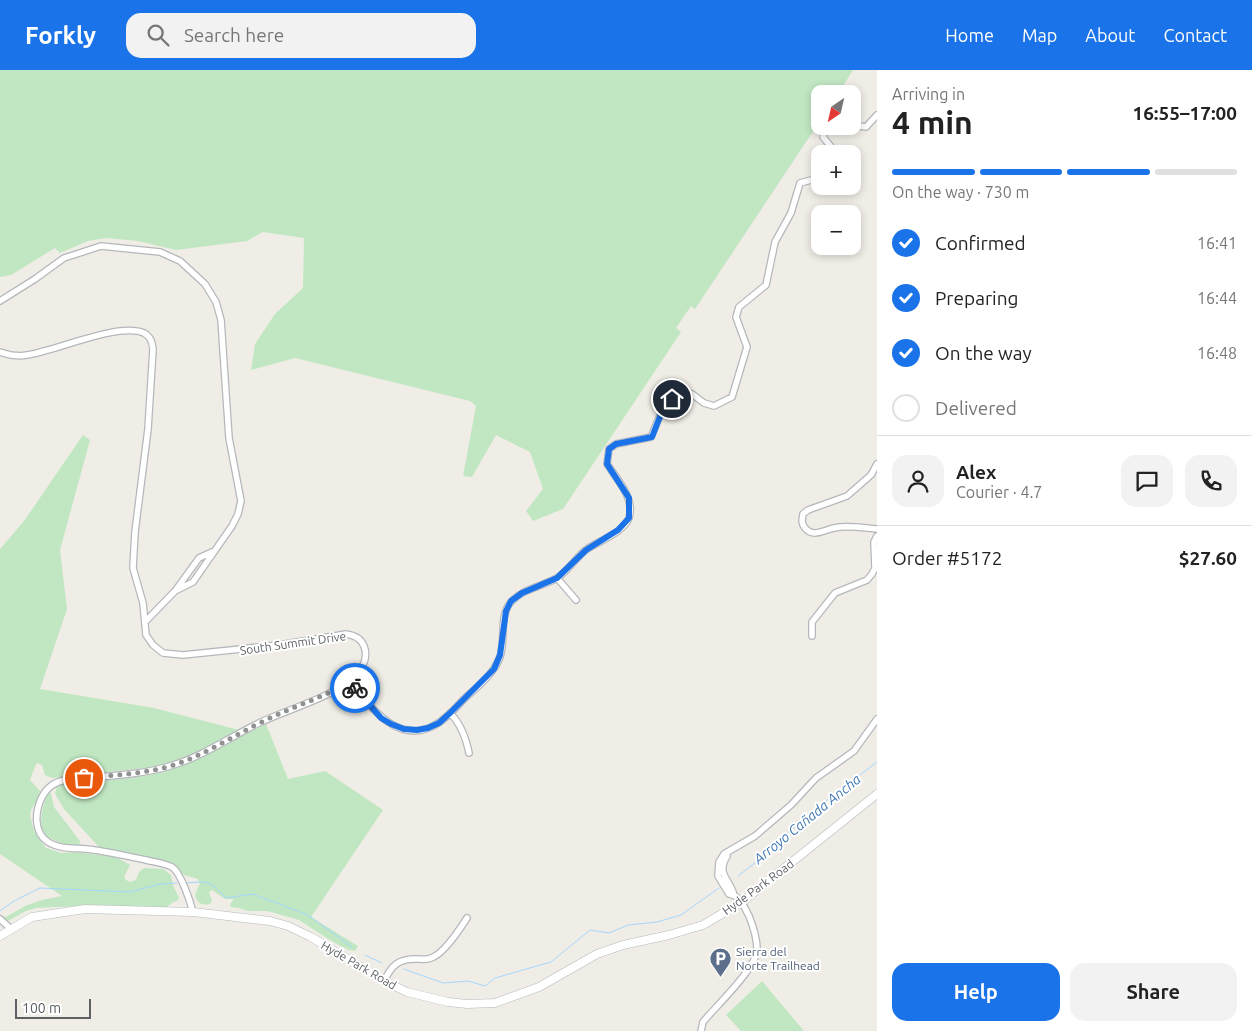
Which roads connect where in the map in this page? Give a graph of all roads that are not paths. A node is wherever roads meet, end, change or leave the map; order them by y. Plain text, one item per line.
1 (877, 115) edge
2 (861, 126) edge
3 (811, 180) edge
4 (0, 301) edge
5 (0, 352) edge
6 (877, 464) edge
7 (877, 529) edge
8 (877, 536) edge
9 (214, 551) junction
10 (557, 578) junction
11 (175, 591) junction
12 (576, 600) dead end
13 (145, 622) junction
14 (812, 636) dead end
15 (350, 681) junction
16 (450, 713) junction
17 (877, 720) edge
18 (469, 753) dead end
19 (877, 794) edge
20 (742, 902) junction
21 (193, 912) junction
22 (467, 918) dead end
23 (0, 919) edge
24 (11, 929) junction
25 (0, 936) edge
26 (384, 981) junction
27 (701, 1031) edge

1 - 2 street
3 - 10 street
4 - 9 street
5 - 13 street, South Summit Drive
6 - 7 street
8 - 14 street
9 - 11 street
9 - 11 street
10 - 12 street
10 - 16 street
11 - 13 street
13 - 15 street, South Summit Drive
15 - 16 street
15 - 21 street, South Summit Drive
16 - 18 street
17 - 20 street
19 - 20 main road, Hyde Park Road
20 - 26 main road, Hyde Park Road
20 - 27 street
21 - 24 main road, Hyde Park Road
21 - 26 main road, Hyde Park Road
22 - 26 street
23 - 24 street
24 - 25 main road, Hyde Park Road

